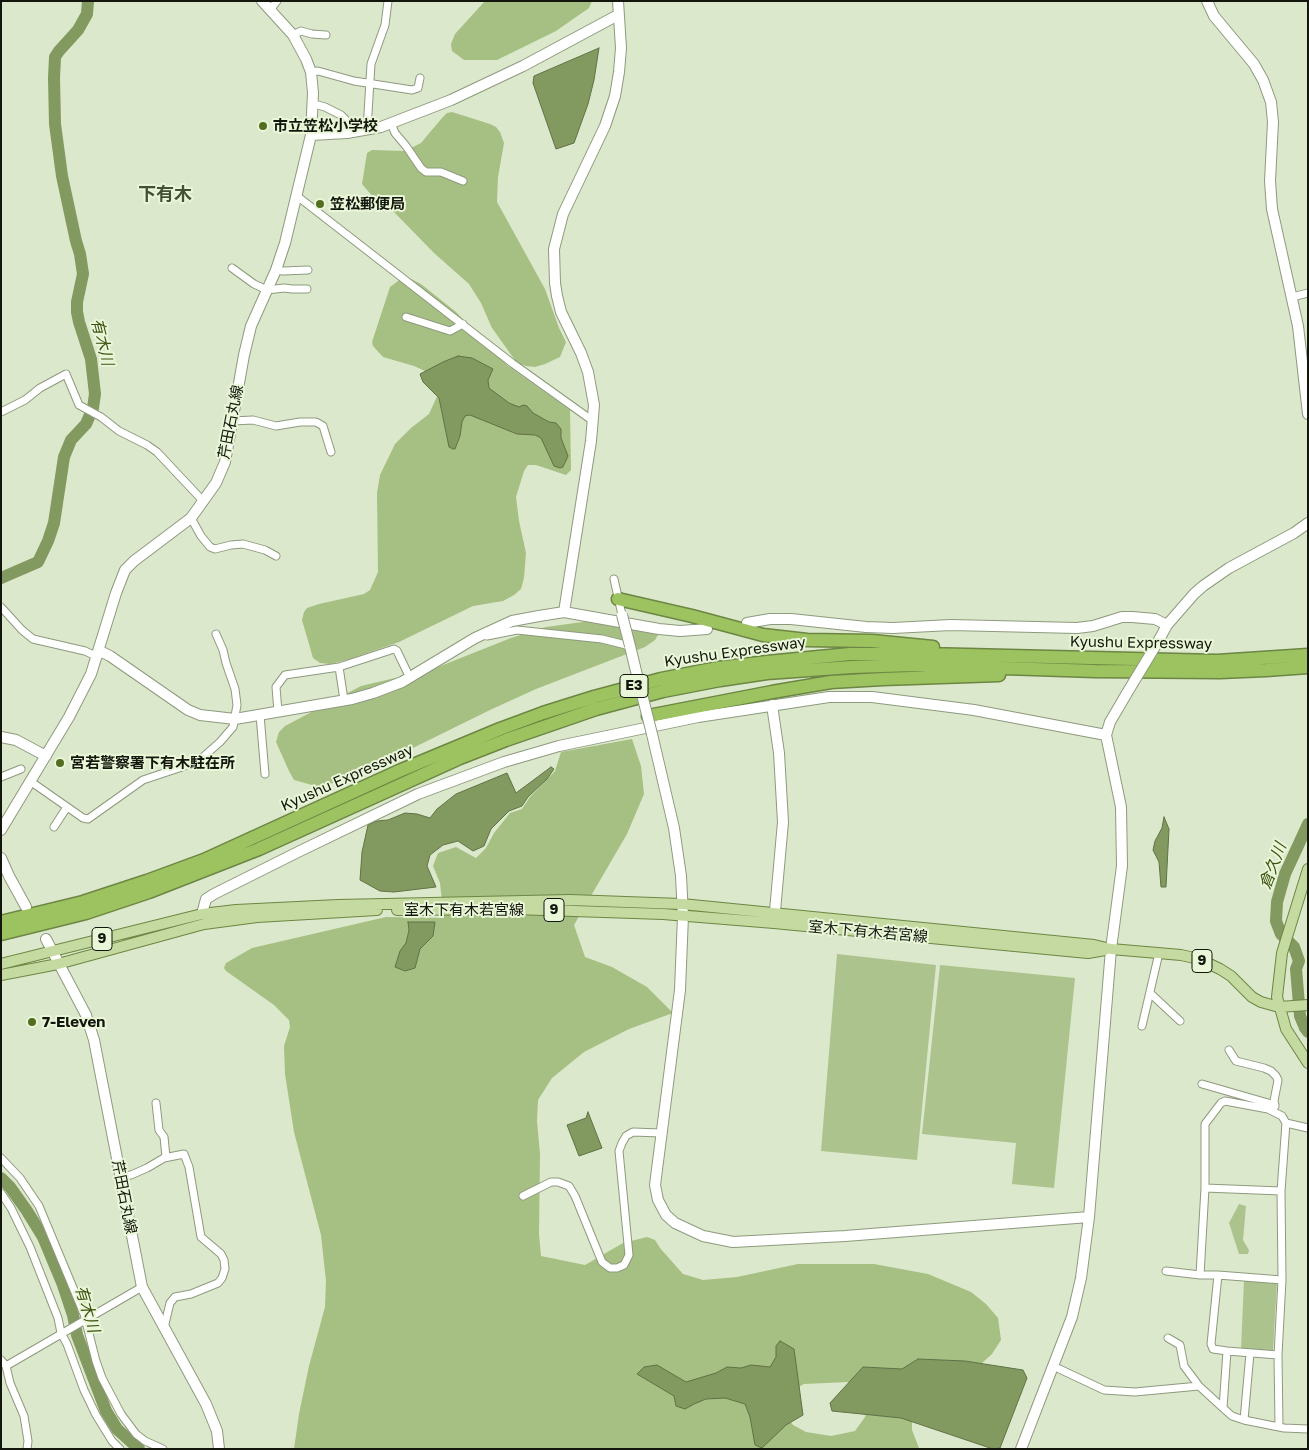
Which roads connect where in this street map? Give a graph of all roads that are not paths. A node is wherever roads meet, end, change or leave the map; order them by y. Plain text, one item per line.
1 (262, 1) edge
2 (277, 1) edge
3 (388, 1) edge
4 (618, 1) edge
5 (1207, 1) edge
6 (270, 10) junction
7 (618, 15) junction
8 (293, 35) junction
9 (326, 35) dead end
10 (311, 72) junction
11 (420, 78) dead end
12 (370, 83) junction
13 (314, 104) junction
14 (391, 123) junction
15 (367, 130) junction
16 (347, 133) junction
17 (311, 135) junction
18 (463, 181) dead end
19 (297, 196) junction
20 (232, 268) dead end
21 (276, 270) junction
22 (308, 270) dead end
23 (307, 289) dead end
24 (267, 290) junction
25 (1308, 293) edge
26 (1292, 297) junction
27 (406, 317) dead end
28 (462, 324) junction
29 (1, 412) edge
30 (1308, 414) edge
31 (232, 421) junction
32 (593, 421) junction
33 (331, 452) dead end
34 (204, 502) junction
35 (191, 518) junction
36 (1308, 524) edge
37 (276, 556) dead end
38 (614, 579) dead end
39 (618, 598) junction
40 (1, 607) edge
41 (564, 612) junction
42 (622, 614) joint
43 (747, 623) dead end
44 (1167, 625) junction
45 (708, 629) dead end
46 (216, 634) dead end
47 (475, 638) junction
48 (630, 646) junction
49 (99, 654) junction
50 (1308, 655) edge
51 (1098, 658) junction
52 (339, 667) junction
53 (1308, 667) edge
54 (1124, 671) junction
55 (410, 678) junction
56 (344, 700) junction
57 (772, 704) junction
58 (278, 712) junction
59 (260, 715) junction
60 (653, 716) junction
61 (235, 719) junction
62 (1106, 735) junction
63 (1, 737) edge
64 (46, 756) junction
65 (21, 769) dead end
66 (265, 774) dead end
67 (1, 777) edge
68 (30, 781) junction
69 (67, 807) junction
70 (54, 827) dead end
71 (1, 830) edge
72 (1, 858) edge
73 (1308, 869) edge
74 (5, 873) edge
75 (682, 904) junction
76 (26, 907) dead end
77 (202, 914) junction
78 (683, 916) junction
79 (774, 918) junction
80 (1, 922) edge
81 (1, 934) edge
82 (46, 939) dead end
83 (1111, 949) junction
84 (53, 953) junction
85 (1159, 953) junction
86 (1, 964) edge
87 (58, 964) junction
88 (1, 975) edge
89 (1150, 993) junction
90 (1307, 1005) edge
91 (1279, 1007) junction
92 (1180, 1021) dead end
93 (1142, 1026) dead end
94 (1229, 1050) dead end
95 (1308, 1063) edge
96 (1202, 1084) dead end
97 (156, 1103) dead end
98 (1274, 1108) junction
99 (1286, 1123) junction
100 (1308, 1128) edge
101 (661, 1133) junction
102 (166, 1157) junction
103 (1, 1158) edge
104 (120, 1176) junction
105 (1205, 1188) junction
106 (1281, 1191) junction
107 (1, 1193) edge
108 (523, 1196) dead end
109 (1089, 1217) junction
110 (1166, 1271) dead end
111 (1200, 1274) junction
112 (1218, 1275) junction
113 (1282, 1280) junction
114 (142, 1288) junction
115 (85, 1320) junction
116 (164, 1328) junction
117 (62, 1333) junction
118 (1168, 1338) dead end
119 (1227, 1351) junction
120 (1250, 1352) junction
121 (1278, 1355) junction
122 (4, 1363) edge
123 (1053, 1366) junction
124 (1199, 1386) junction
125 (1222, 1408) junction
126 (1244, 1420) junction
127 (1279, 1427) junction
128 (1308, 1429) edge
129 (27, 1449) edge
130 (120, 1449) edge
131 (163, 1449) edge
132 (219, 1449) edge
133 (1021, 1449) edge

1 - 6 street, 芹田石丸線
2 - 6 street
3 - 12 street
4 - 7 street
5 - 26 street
6 - 8 street, 芹田石丸線
7 - 14 street
7 - 32 street
8 - 9 street
8 - 10 street, 芹田石丸線
10 - 12 street
10 - 13 street, 芹田石丸線
11 - 12 street
12 - 15 street
13 - 16 street
13 - 17 street, 芹田石丸線
14 - 15 street
14 - 18 street
15 - 16 street
16 - 17 street
17 - 19 street, 芹田石丸線
19 - 21 street, 芹田石丸線
19 - 28 street
20 - 24 street
21 - 22 street
21 - 24 street, 芹田石丸線
23 - 24 street
24 - 31 street, 芹田石丸線
25 - 26 street
26 - 30 street
27 - 28 street
28 - 32 street
29 - 34 street
31 - 33 street
31 - 34 street, 芹田石丸線
32 - 41 street
34 - 35 street, 芹田石丸線
35 - 37 street
35 - 49 street, 芹田石丸線
36 - 44 street
38 - 39 street
39 - 42 street
39 - 51 highway
40 - 49 street
41 - 45 street
41 - 47 street
42 - 48 street, bridge
43 - 44 street
44 - 62 street, bridge
46 - 61 street
47 - 48 street
47 - 55 street
48 - 60 street, bridge
49 - 61 street
49 - 64 street, 芹田石丸線
50 - 51 highway, Kyushu Expressway / E3
51 - 80 highway, Kyushu Expressway / E3
52 - 55 street
52 - 56 street
52 - 58 street
53 - 54 highway, Kyushu Expressway / E3
54 - 60 highway
54 - 81 highway, Kyushu Expressway / E3
55 - 56 street
56 - 58 street
57 - 62 street
57 - 77 street
57 - 79 street
58 - 59 street
59 - 61 street
59 - 66 street
60 - 75 street, bridge
61 - 69 street
62 - 83 street
63 - 64 street
64 - 68 street, 芹田石丸線
65 - 67 street
68 - 69 street
68 - 71 street, 芹田石丸線
69 - 70 street
72 - 74 street
73 - 91 main road
74 - 76 street
75 - 77 main road, 室木下有木若宮線 / 9
75 - 78 street
75 - 79 main road, 室木下有木若宮線 / 9
77 - 84 main road, 室木下有木若宮線 / 9
78 - 79 main road, 室木下有木若宮線 / 9
78 - 87 main road, 室木下有木若宮線 / 9
78 - 101 street
79 - 83 main road, 室木下有木若宮線 / 9
82 - 84 street, 芹田石丸線
83 - 85 main road, 室木下有木若宮線 / 9
83 - 109 street
84 - 86 main road, 室木下有木若宮線 / 9
84 - 87 street, 芹田石丸線
85 - 89 street
85 - 91 main road, 室木下有木若宮線 / 9
87 - 88 main road, 室木下有木若宮線 / 9
87 - 104 street, 芹田石丸線
89 - 92 street
89 - 93 street
90 - 91 main road, 室木下有木若宮線 / 9
91 - 95 main road
94 - 98 street
96 - 98 street
97 - 102 street
98 - 99 street
98 - 105 street
99 - 100 street
99 - 106 street
101 - 108 street
101 - 109 street
102 - 104 street
102 - 116 street
103 - 115 street
104 - 114 street, 芹田石丸線
105 - 106 street
105 - 111 street
106 - 113 street
107 - 117 street
109 - 123 street
110 - 111 street
111 - 112 street
112 - 113 street
112 - 119 street
113 - 121 street
114 - 115 street
114 - 116 street, 芹田石丸線
115 - 117 street
115 - 131 street
116 - 132 street, 芹田石丸線
117 - 122 street
117 - 130 street
118 - 124 street
119 - 120 street
119 - 125 street
120 - 121 street
120 - 126 street
121 - 127 street
122 - 129 street
123 - 124 street
123 - 133 street
124 - 125 street
125 - 126 street
126 - 127 street
127 - 128 street

